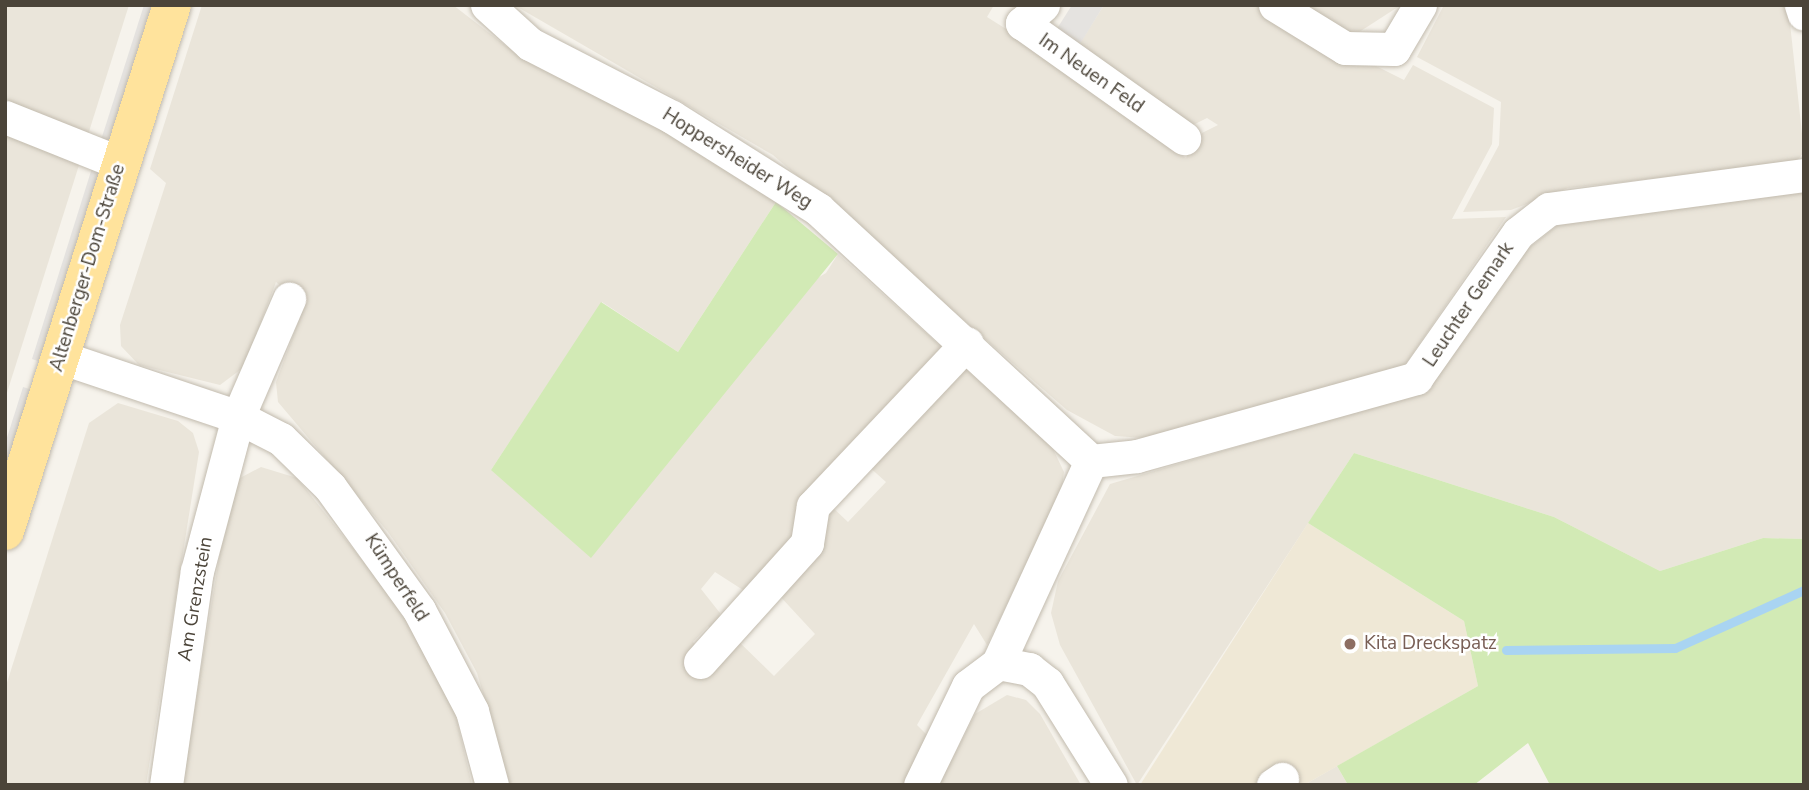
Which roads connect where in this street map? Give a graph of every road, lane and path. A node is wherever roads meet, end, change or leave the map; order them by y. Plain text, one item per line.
1 (172, 5) edge
2 (487, 5) edge
3 (1043, 5) edge
4 (1275, 5) edge
5 (1420, 5) edge
6 (1801, 5) edge
7 (1804, 14) edge
8 (5, 117) edge
9 (1184, 138) dead end
10 (120, 163) junction
11 (1804, 175) edge
12 (289, 299) dead end
13 (967, 343) junction
14 (60, 357) junction
15 (238, 417) junction
16 (1091, 461) junction
17 (5, 531) edge
18 (700, 662) dead end
19 (998, 663) junction
20 (166, 785) edge
21 (492, 785) edge
22 (920, 785) edge
23 (1111, 785) edge

1 - 10 main road, Altenberger-Dom-Straße
2 - 13 street, Hoppersheider Weg
3 - 9 street, Im Neuen Feld
4 - 5 street
6 - 7 street
8 - 10 street
10 - 14 main road, Altenberger-Dom-Straße
11 - 16 street, Leuchter Gemark
12 - 15 street
13 - 16 street, Hoppersheider Weg
13 - 18 street
14 - 15 street, Kümperfeld
14 - 17 main road, Altenberger-Dom-Straße
15 - 20 street, Am Grenzstein
15 - 21 street, Kümperfeld
16 - 19 street
19 - 22 street
19 - 23 street

